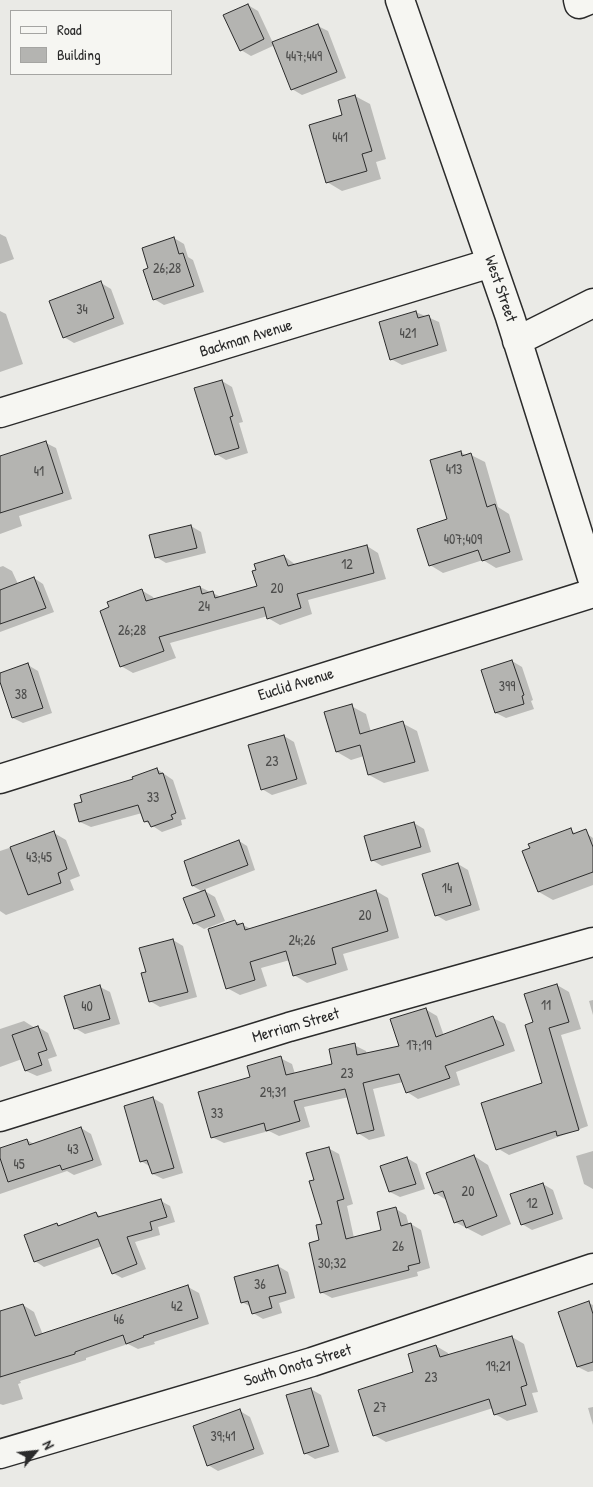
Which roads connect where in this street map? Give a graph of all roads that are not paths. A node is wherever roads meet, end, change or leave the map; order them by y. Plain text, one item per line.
1 (400, 0) edge
2 (578, 0) edge
3 (589, 0) edge
4 (491, 263) junction
5 (593, 303) edge
6 (517, 341) junction
7 (0, 413) edge
8 (593, 581) edge
9 (593, 592) edge
10 (0, 779) edge
11 (593, 942) edge
12 (0, 1117) edge
13 (593, 1268) edge
14 (0, 1454) edge

1 - 4 street, West Street
2 - 3 street
4 - 6 street, West Street
4 - 7 street, Backman Avenue
5 - 6 street
6 - 8 street, West Street
9 - 10 street, Euclid Avenue
11 - 12 street, Merriam Street
13 - 14 street, South Onota Street

